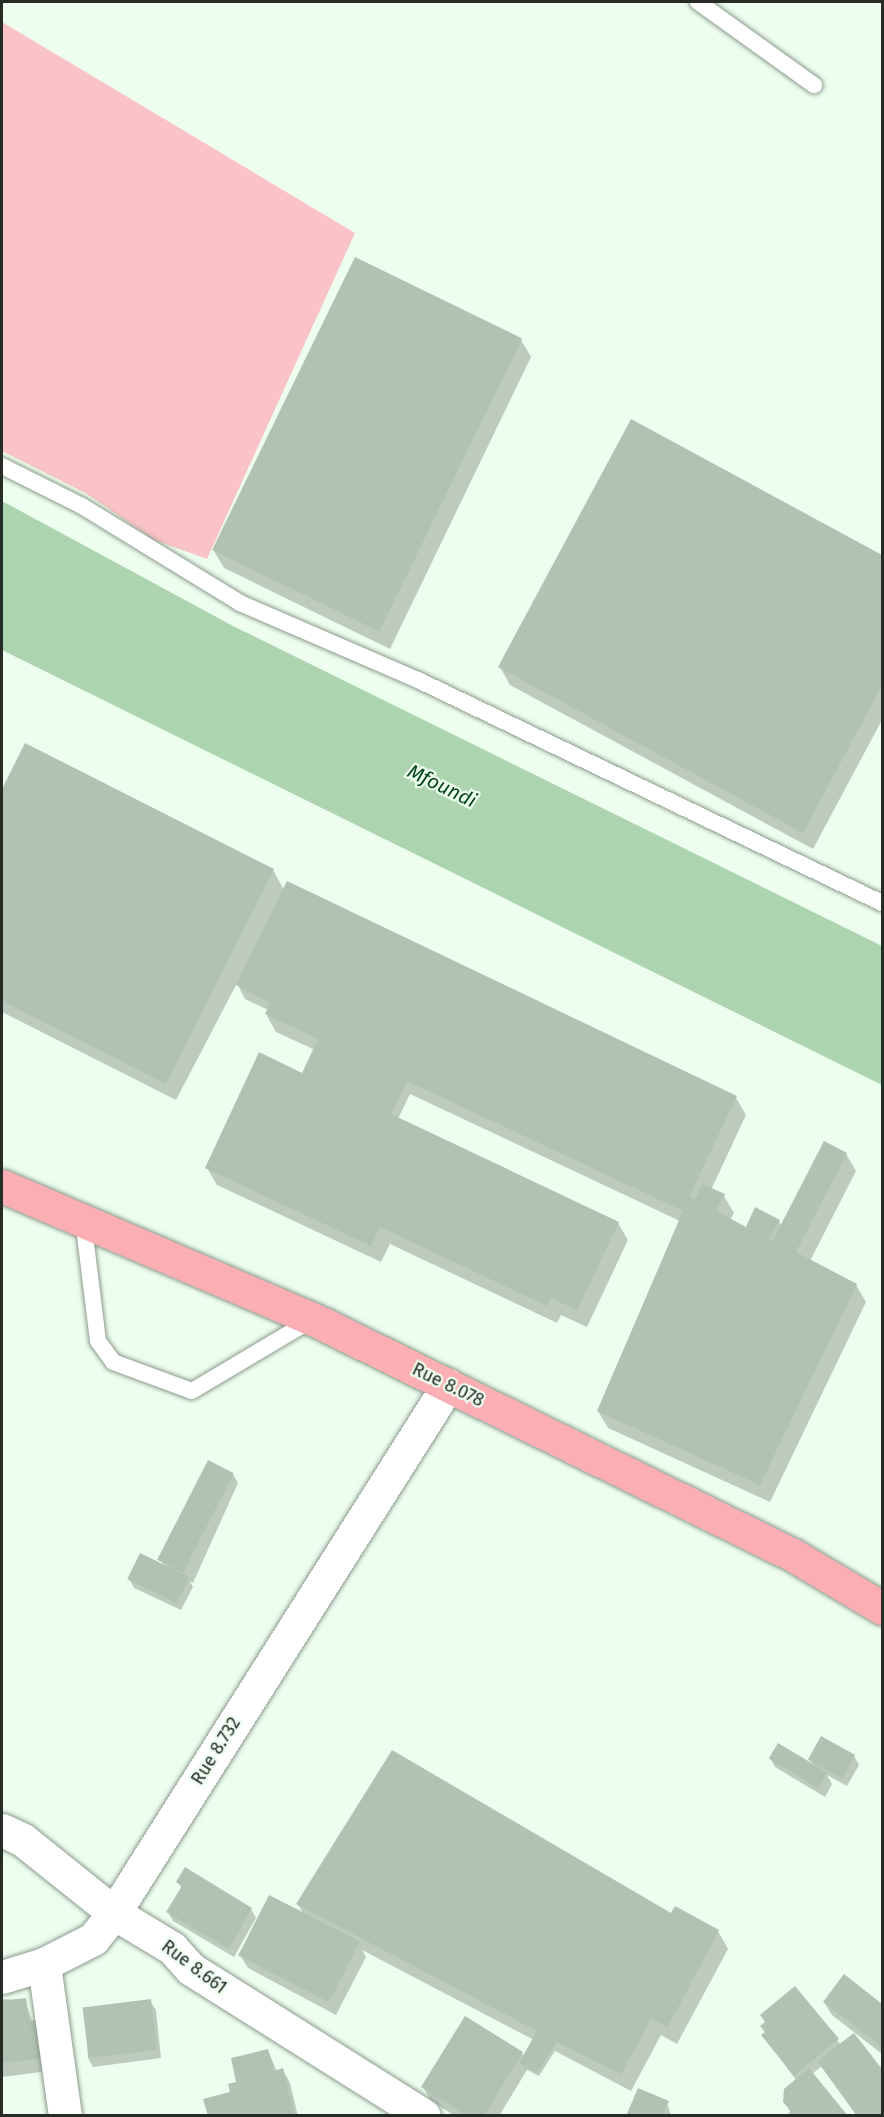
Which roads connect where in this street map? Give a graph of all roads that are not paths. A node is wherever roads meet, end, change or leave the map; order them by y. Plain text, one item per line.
1 (698, 2) edge
2 (814, 85) dead end
3 (2, 466) edge
4 (882, 903) edge
5 (2, 1186) edge
6 (83, 1219) junction
7 (313, 1319) junction
8 (448, 1386) junction
9 (882, 1608) edge
10 (2, 1830) edge
11 (114, 1914) junction
12 (44, 1964) junction
13 (2, 1977) edge
14 (65, 2115) edge
15 (424, 2115) edge

1 - 2 lane
3 - 4 lane
5 - 6 highway, Rue 8.078
6 - 7 highway, Rue 8.078
6 - 7 lane
7 - 8 highway, Rue 8.078
8 - 9 highway, Rue 8.078
8 - 11 street, Rue 8.732
10 - 11 street, Rue 8.661
11 - 12 street, Rue 8.732
11 - 15 street, Rue 8.661
12 - 13 street, Rue 8.732
12 - 14 street

